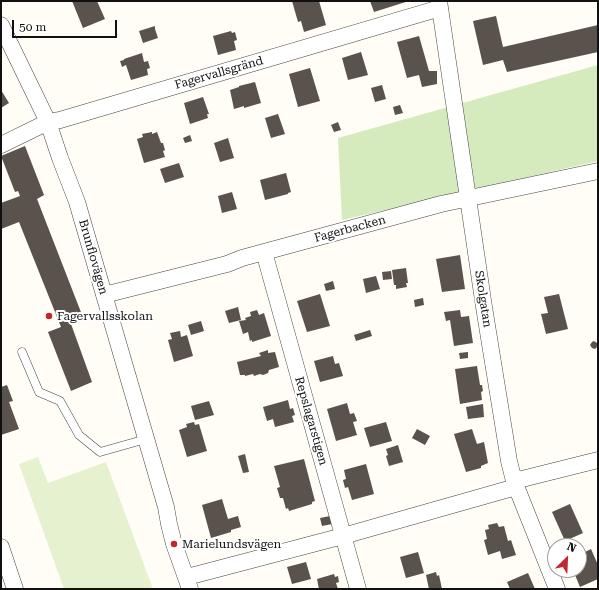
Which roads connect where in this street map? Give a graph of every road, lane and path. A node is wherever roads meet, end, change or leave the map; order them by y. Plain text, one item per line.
1 (439, 5) edge
2 (1, 25) edge
3 (48, 122) junction
4 (1, 145) edge
5 (598, 171) edge
6 (469, 198) junction
7 (264, 252) junction
8 (104, 295) junction
9 (22, 352) dead end
10 (146, 439) junction
11 (598, 460) edge
12 (515, 484) junction
13 (343, 536) junction
14 (1, 547) edge
15 (188, 583) edge
16 (15, 589) edge
17 (358, 589) edge
18 (557, 589) edge

1 - 3 street, Fagervallsgränd
1 - 6 street, Skolgatan
2 - 3 street, Brunflovägen
3 - 4 street, Fagervallsgränd
3 - 8 street, Brunflovägen
5 - 6 street, Fagerbacken
6 - 7 street, Fagerbacken
6 - 12 street, Skolgatan
7 - 8 street, Fagerbacken
7 - 13 street, Repslagarstigen
8 - 10 street, Brunflovägen
9 - 10 lane
10 - 15 street, Brunflovägen
11 - 12 street
12 - 13 street
12 - 18 street, Skolgatan
13 - 15 street
13 - 17 street, Repslagarstigen
14 - 16 street

